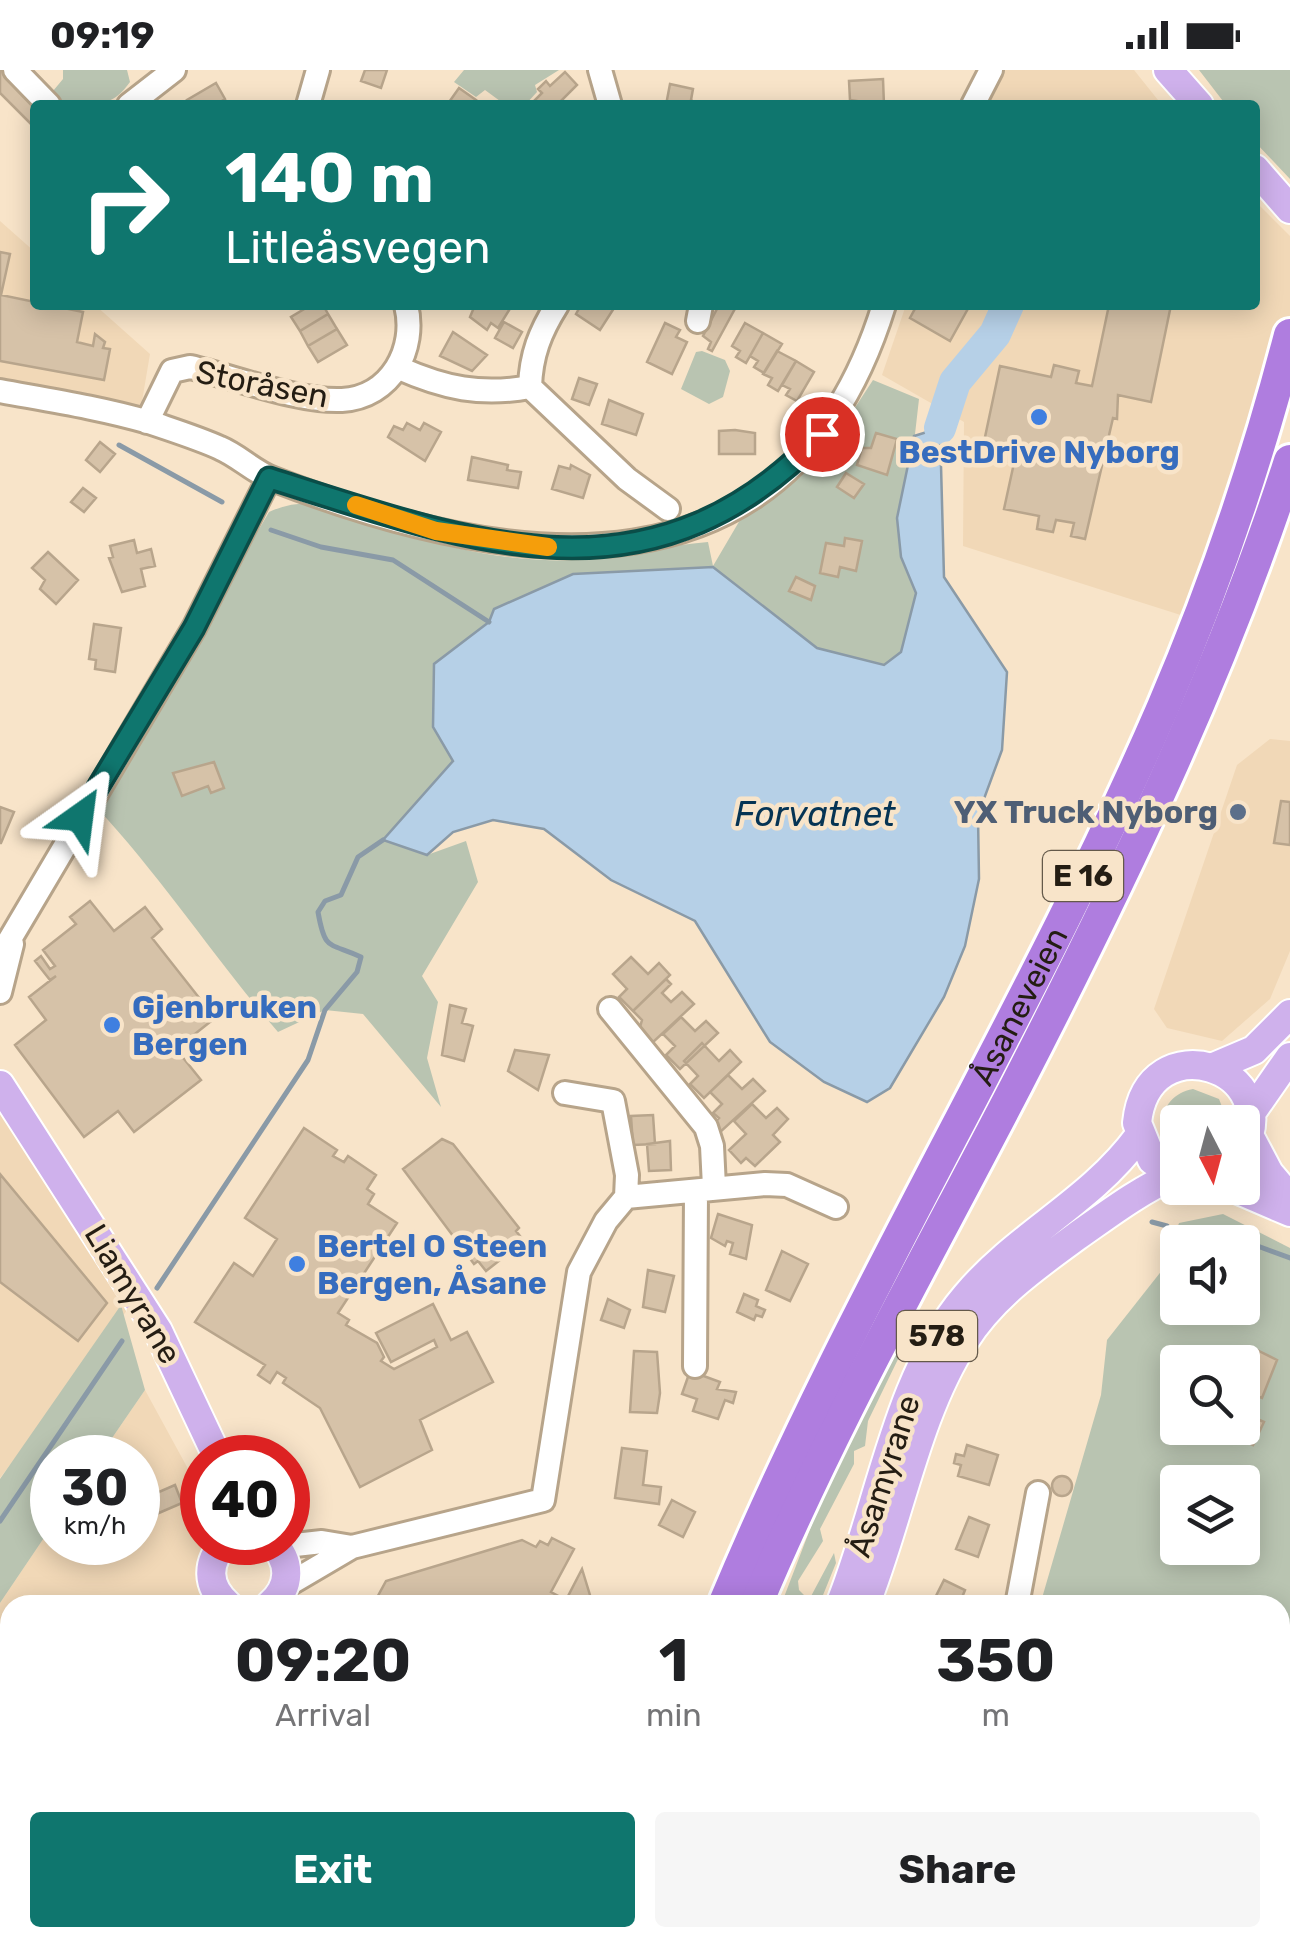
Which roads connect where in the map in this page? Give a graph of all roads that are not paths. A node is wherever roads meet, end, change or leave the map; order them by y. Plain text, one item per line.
1 (15, 70) edge
2 (991, 70) edge
3 (1168, 70) edge
4 (602, 71) edge
5 (166, 72) edge
6 (309, 73) edge
7 (44, 100) edge
8 (135, 100) edge
9 (308, 100) edge
10 (609, 100) edge
11 (975, 100) edge
12 (1195, 100) edge
13 (1260, 174) edge
14 (1290, 209) edge
15 (407, 310) edge
16 (554, 310) edge
17 (882, 310) edge
18 (1290, 334) edge
19 (399, 368) junction
20 (530, 386) junction
21 (0, 391) edge
22 (147, 422) junction
23 (1290, 461) edge
24 (269, 478) junction
25 (668, 509) dead end
26 (15, 930) junction
27 (0, 956) edge
28 (0, 992) edge
29 (610, 1009) dead end
30 (1290, 1014) edge
31 (1290, 1057) edge
32 (1214, 1067) junction
33 (0, 1085) edge
34 (565, 1093) dead end
35 (1241, 1105) edge
36 (1260, 1112) edge
37 (0, 1120) edge
38 (1139, 1136) junction
39 (1260, 1156) edge
40 (50, 1165) junction
41 (1160, 1165) edge
42 (1160, 1182) edge
43 (705, 1189) junction
44 (626, 1197) junction
45 (1290, 1198) edge
46 (1260, 1199) edge
47 (836, 1207) dead end
48 (1290, 1212) edge
49 (695, 1366) dead end
50 (204, 1430) junction
51 (205, 1435) edge
52 (206, 1435) edge
53 (1038, 1494) dead end
54 (310, 1542) edge
55 (352, 1547) junction
56 (212, 1565) edge
57 (285, 1565) edge
58 (221, 1595) edge
59 (278, 1595) edge
60 (283, 1595) edge
61 (729, 1595) edge
62 (761, 1595) edge
63 (843, 1595) edge
64 (868, 1595) edge
65 (1019, 1595) edge

1 - 7 street
2 - 11 street
3 - 12 main road
4 - 10 street
5 - 8 street
6 - 9 street
13 - 14 main road
15 - 19 street
16 - 20 street
17 - 24 street
18 - 61 highway, Åsaneveien / E 16
19 - 20 street
19 - 22 street, Storåsen
20 - 25 street
21 - 22 street
22 - 24 street
23 - 62 highway, Åsaneveien / E 16
24 - 26 street
26 - 27 street
26 - 28 street
29 - 43 street
30 - 32 main road, 578
31 - 36 main road
32 - 35 main road
32 - 38 main road, 578
33 - 40 main road, Liamyrane
34 - 44 street
37 - 40 main road, Liamyrane
38 - 41 main road, 578
38 - 63 main road, Åsamyrane / 578
39 - 45 main road
40 - 50 main road, Liamyrane
42 - 64 main road, Åsamyrane / 578
43 - 44 street
43 - 47 street
43 - 49 street
44 - 55 street
46 - 48 main road
50 - 51 main road, Liamyrane
50 - 52 main road, Liamyrane
53 - 65 street
54 - 55 street
55 - 60 street
56 - 58 main road
57 - 59 main road

